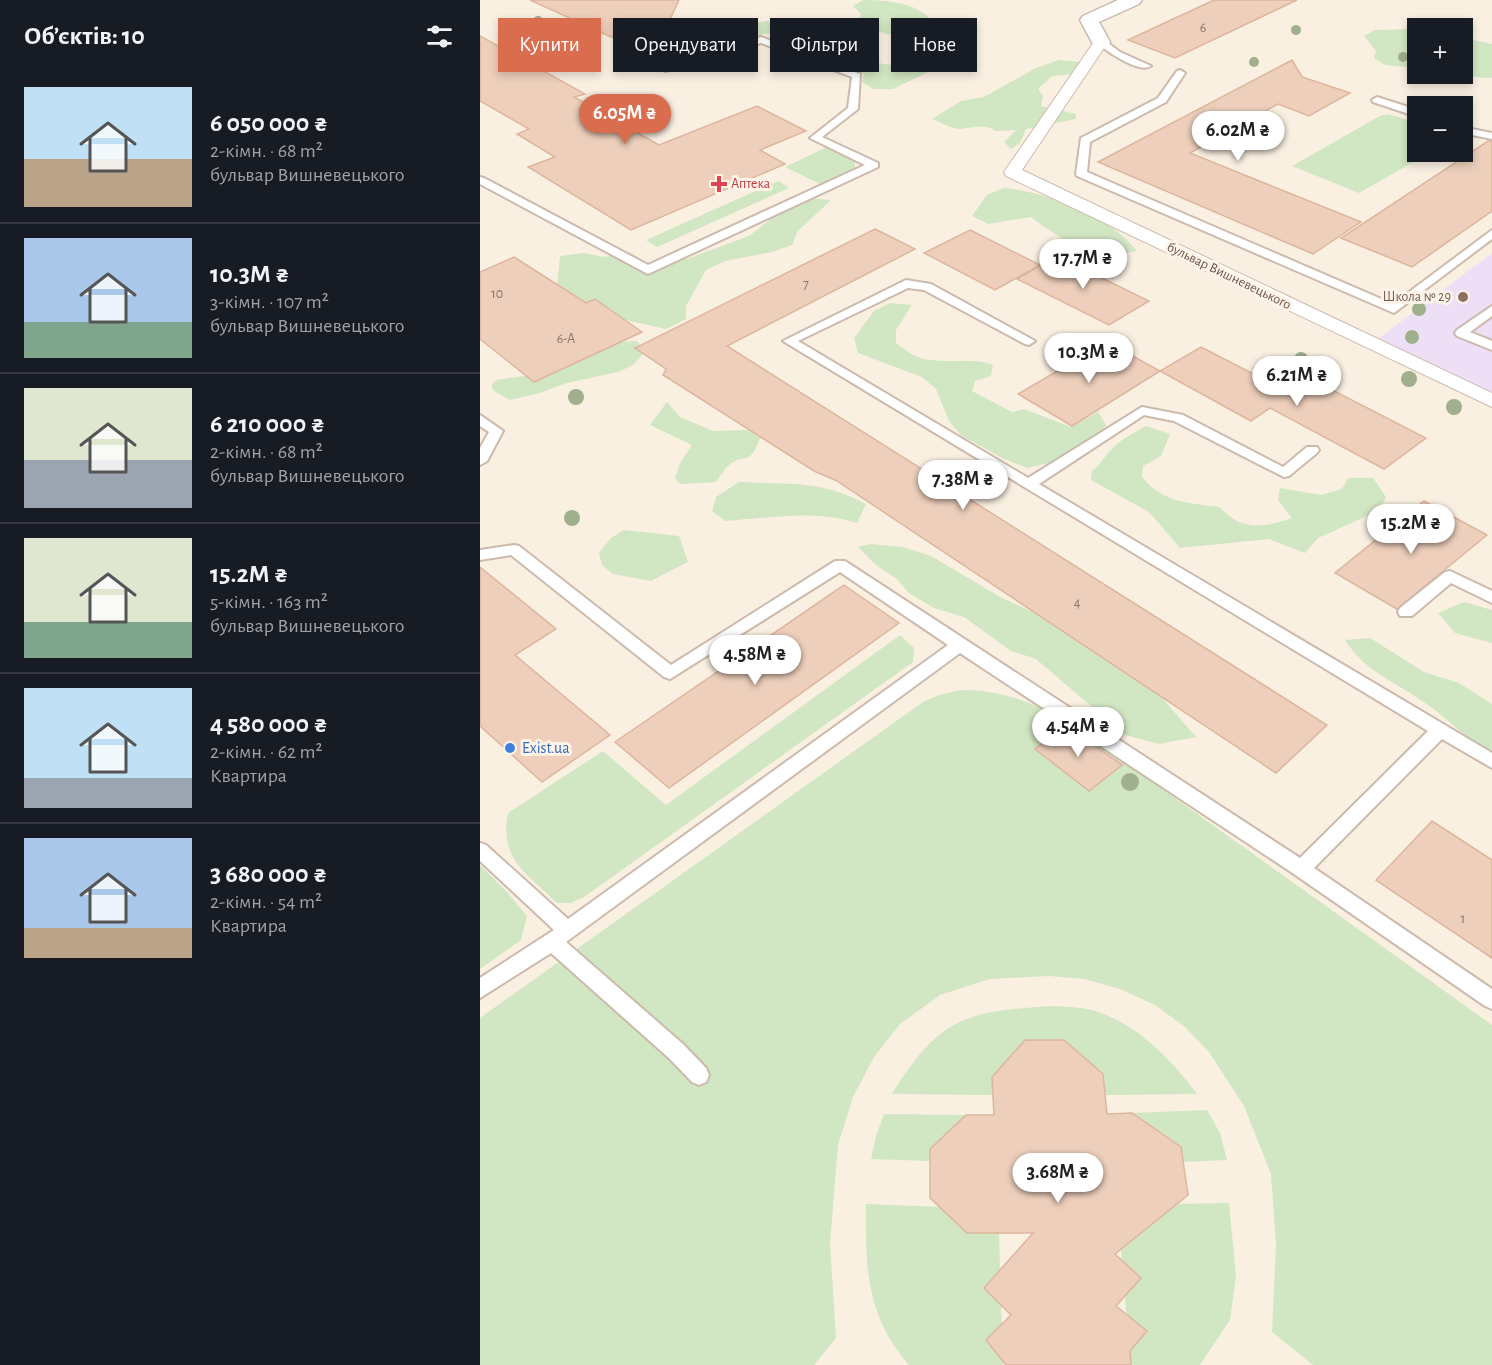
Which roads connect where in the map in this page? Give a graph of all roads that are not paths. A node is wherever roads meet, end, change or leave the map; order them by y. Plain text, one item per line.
1 (1133, 0) edge
2 (758, 41) edge
3 (1101, 42) junction
4 (1146, 66) dead end
5 (1180, 73) dead end
6 (1377, 100) dead end
7 (1407, 110) edge
8 (1473, 132) edge
9 (1492, 136) edge
10 (480, 180) edge
11 (1492, 233) edge
12 (1492, 310) edge
13 (1029, 341) dead end
14 (1492, 346) edge
15 (1492, 401) edge
16 (480, 419) edge
17 (1312, 450) dead end
18 (480, 461) edge
19 (1028, 484) junction
20 (480, 555) edge
21 (1492, 598) edge
22 (1406, 612) dead end
23 (960, 645) junction
24 (1440, 730) junction
25 (1492, 761) edge
26 (480, 850) edge
27 (1301, 870) junction
28 (560, 936) junction
29 (480, 989) edge
30 (1492, 1000) edge
31 (699, 1075) dead end

1 - 3 street
2 - 10 lane
3 - 4 lane
3 - 15 street, бульвар Вишневецького
5 - 11 lane
6 - 7 lane
8 - 9 lane
12 - 14 lane
13 - 19 lane
16 - 18 lane
17 - 19 lane
19 - 24 lane
20 - 23 lane
21 - 22 lane
23 - 27 lane
23 - 28 lane
24 - 25 lane
24 - 27 lane
26 - 28 lane
27 - 30 lane
28 - 29 lane
28 - 31 lane

